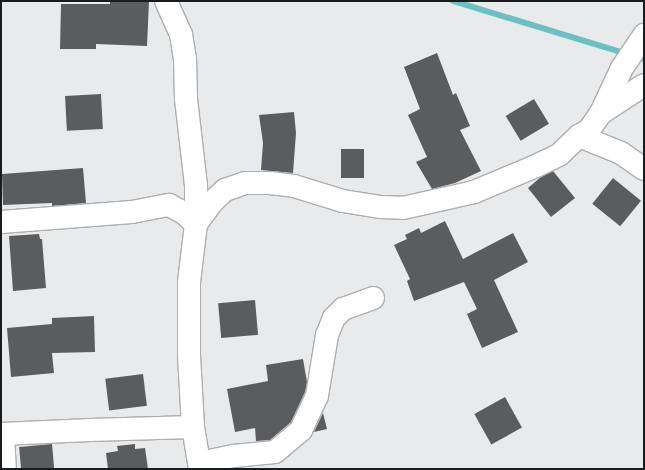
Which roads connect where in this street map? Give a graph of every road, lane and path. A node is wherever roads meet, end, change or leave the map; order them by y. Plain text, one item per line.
1 (166, 1) edge
2 (644, 35) edge
3 (644, 86) edge
4 (601, 113) junction
5 (579, 136) junction
6 (644, 169) edge
7 (1, 222) edge
8 (196, 224) junction
9 (373, 298) dead end
10 (193, 428) junction
11 (2, 434) edge
12 (200, 466) edge
13 (5, 469) edge

1 - 8 street
2 - 4 street
3 - 4 street
4 - 5 street
5 - 6 street
5 - 8 street
7 - 8 street
8 - 10 street
9 - 12 street
10 - 11 street
10 - 12 street
11 - 13 street

